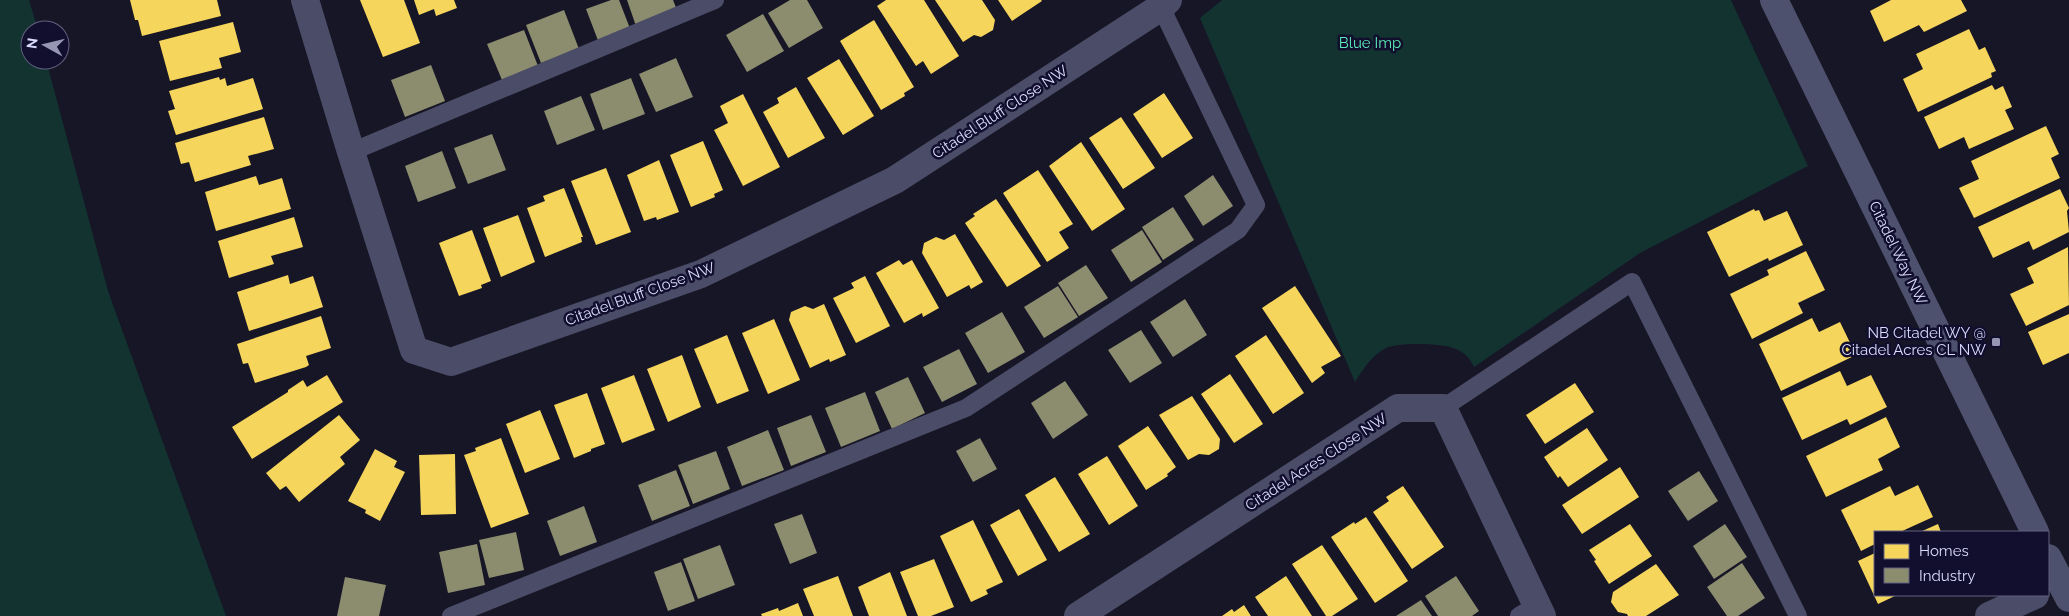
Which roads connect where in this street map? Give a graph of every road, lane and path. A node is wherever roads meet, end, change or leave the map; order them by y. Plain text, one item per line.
1 (305, 0) edge
2 (715, 0) edge
3 (1774, 0) edge
4 (1164, 3) edge
5 (351, 152) junction
6 (1443, 408) junction
7 (2036, 531) edge
8 (2049, 561) edge
9 (2059, 590) edge
10 (2033, 596) edge
11 (1533, 612) edge
12 (451, 616) edge
13 (1078, 616) edge
14 (1798, 616) edge
15 (1988, 616) edge

1 - 5 street, Citadel Bluff Close NW
2 - 5 lane
3 - 7 street, Citadel Way NW
4 - 5 street, Citadel Bluff Close NW
4 - 12 lane
6 - 11 street
6 - 13 street, Citadel Acres Close NW
6 - 14 lane
8 - 9 street
10 - 15 street

